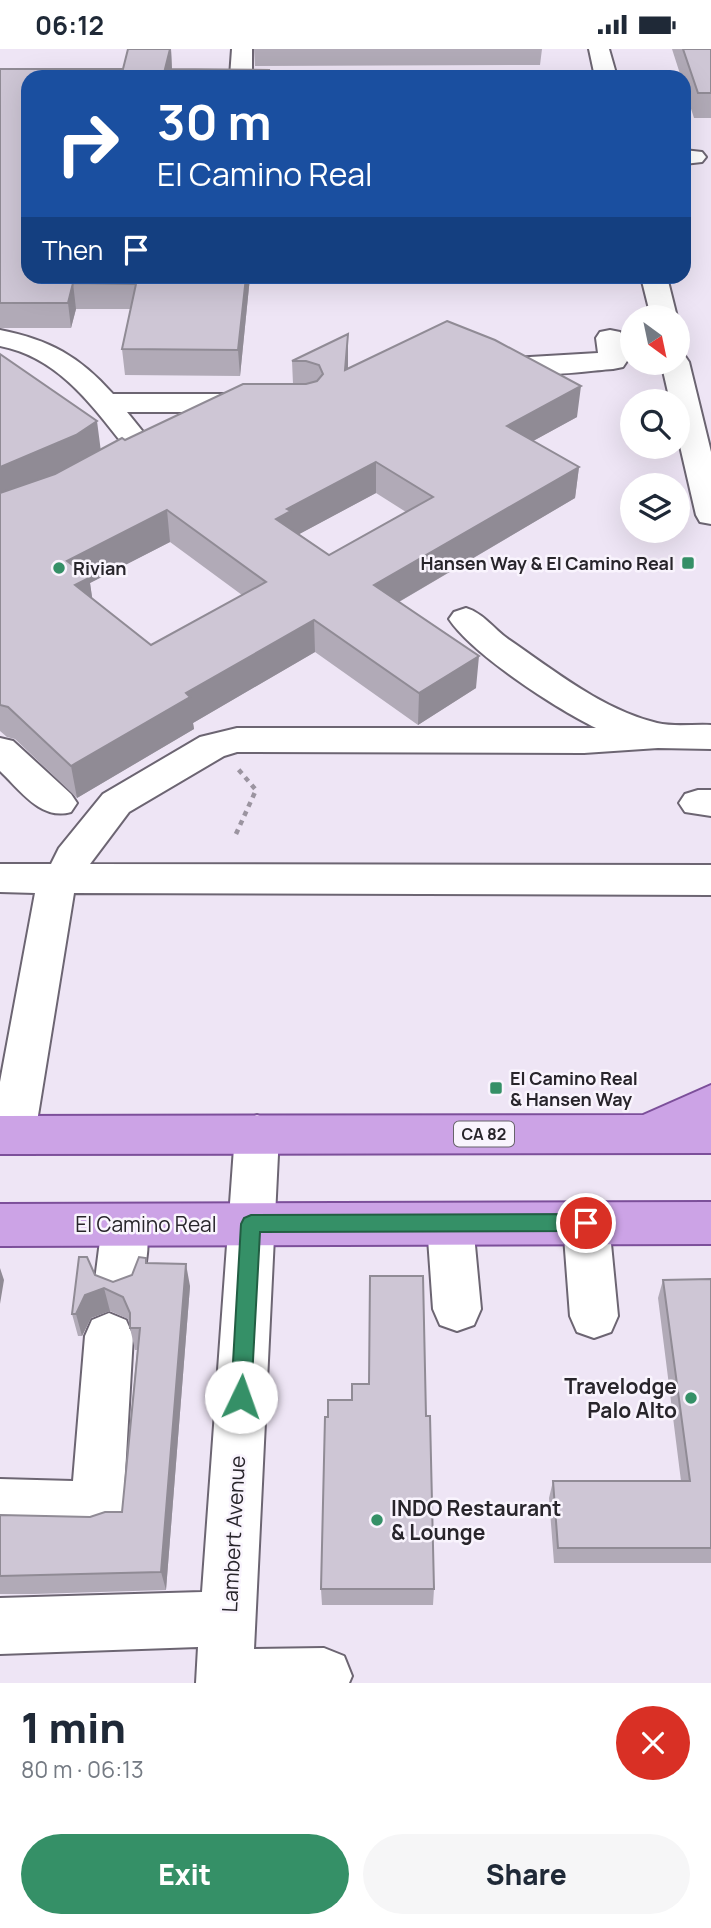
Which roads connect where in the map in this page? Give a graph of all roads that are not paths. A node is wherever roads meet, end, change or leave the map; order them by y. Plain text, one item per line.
1 (242, 49) edge
2 (599, 49) edge
3 (241, 70) edge
4 (604, 70) edge
5 (656, 284) edge
6 (661, 305) edge
7 (0, 338) edge
8 (610, 338) edge
9 (463, 346) edge
10 (679, 375) edge
11 (105, 403) junction
12 (280, 403) edge
13 (75, 480) edge
14 (711, 515) edge
15 (466, 619) dead end
16 (657, 736) junction
17 (711, 737) edge
18 (0, 750) edge
19 (58, 803) dead end
20 (0, 878) edge
21 (62, 878) junction
22 (711, 880) edge
23 (711, 1104) edge
24 (257, 1134) junction
25 (648, 1134) junction
26 (711, 1134) edge
27 (7, 1135) edge
28 (586, 1223) junction
29 (711, 1223) edge
30 (251, 1224) junction
31 (450, 1224) junction
32 (0, 1225) edge
33 (125, 1225) junction
34 (119, 1280) edge
35 (457, 1309) dead end
36 (593, 1316) dead end
37 (109, 1336) dead end
38 (0, 1505) edge
39 (228, 1619) junction
40 (0, 1626) edge
41 (324, 1676) dead end
42 (225, 1680) edge

1 - 3 street
2 - 4 street
5 - 6 street
7 - 11 street
8 - 9 street
10 - 14 street
11 - 12 street
11 - 13 street
15 - 16 street
16 - 17 street
16 - 21 street
18 - 19 street
20 - 21 street
21 - 22 street
21 - 27 street
23 - 25 main road
24 - 25 main road, CA 82
24 - 27 main road, CA 82
24 - 30 street, Lambert Avenue
25 - 26 main road, CA 82
28 - 29 main road, El Camino Real
28 - 31 main road, El Camino Real
28 - 36 street
30 - 31 main road, El Camino Real
30 - 33 main road, El Camino Real
30 - 39 street, Lambert Avenue
31 - 35 street
32 - 33 main road, El Camino Real
33 - 34 street
37 - 38 street
39 - 40 street
39 - 42 street, Lambert Avenue
41 - 42 street

